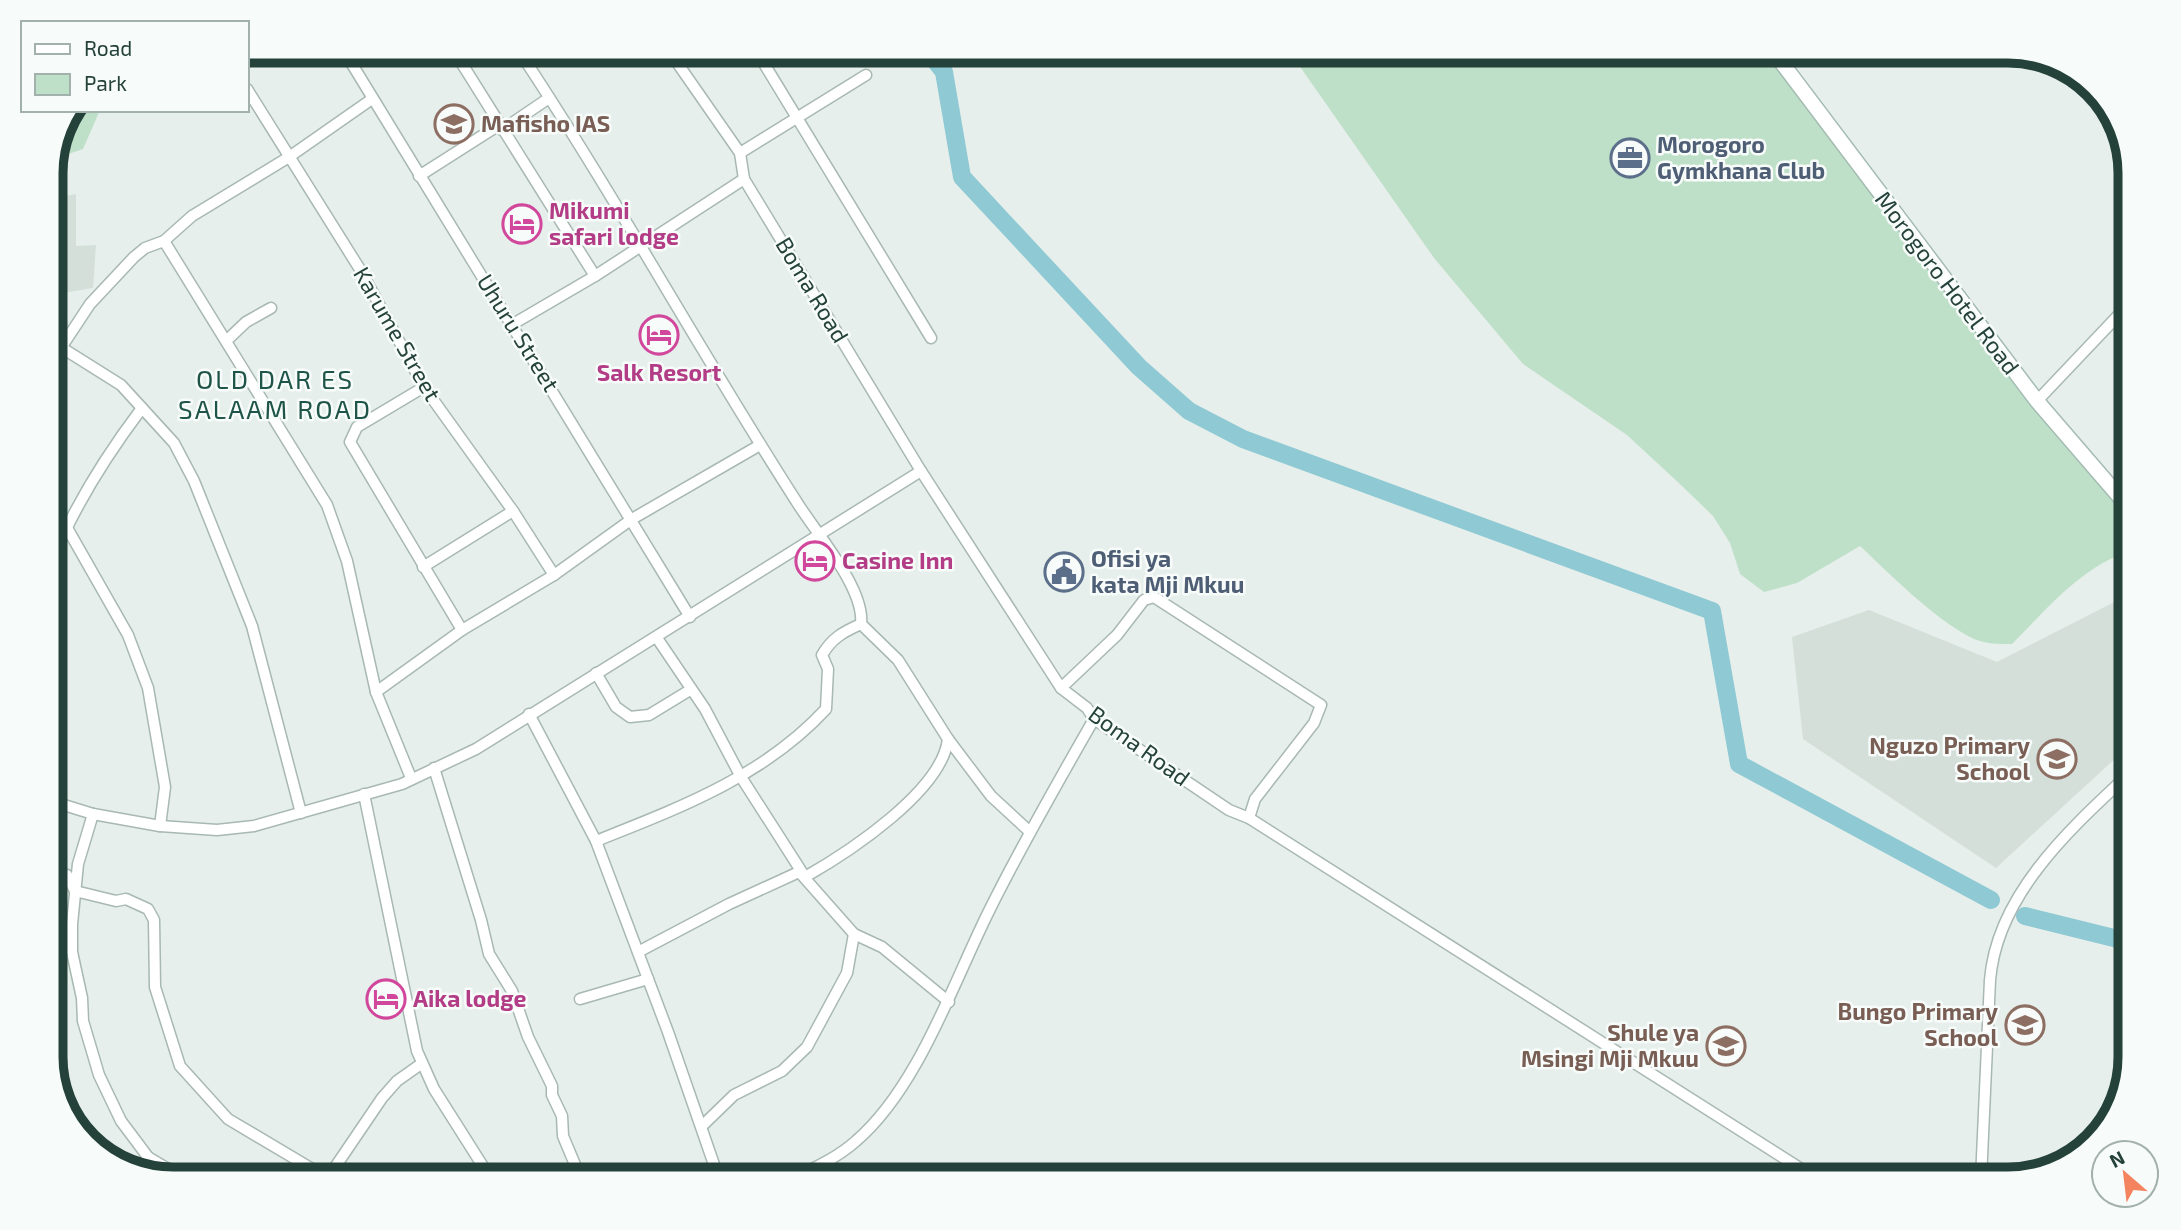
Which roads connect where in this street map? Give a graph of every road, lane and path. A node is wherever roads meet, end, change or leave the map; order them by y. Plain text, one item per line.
1 (351, 63) edge
2 (461, 63) edge
3 (527, 63) edge
4 (677, 63) edge
5 (763, 63) edge
6 (1782, 63) edge
7 (866, 75) dead end
8 (248, 91) edge
9 (549, 98) junction
10 (373, 99) junction
11 (796, 118) junction
12 (502, 130) junction
13 (740, 153) junction
14 (289, 157) junction
15 (419, 176) junction
16 (744, 179) junction
17 (164, 241) junction
18 (642, 243) junction
19 (595, 276) junction
20 (271, 308) dead end
21 (2118, 316) edge
22 (513, 324) junction
23 (63, 334) edge
24 (931, 338) dead end
25 (226, 341) junction
26 (63, 348) edge
27 (424, 387) junction
28 (2037, 401) junction
29 (142, 408) junction
30 (760, 445) junction
31 (921, 471) junction
32 (2118, 495) edge
33 (513, 511) junction
34 (632, 519) junction
35 (66, 526) junction
36 (63, 533) edge
37 (819, 537) junction
38 (423, 566) junction
39 (554, 575) junction
40 (690, 617) junction
41 (861, 624) junction
42 (462, 630) junction
43 (657, 638) junction
44 (596, 673) junction
45 (1061, 688) junction
46 (690, 690) junction
47 (376, 692) junction
48 (529, 714) junction
49 (1094, 719) junction
50 (948, 739) junction
51 (967, 765) junction
52 (434, 768) junction
53 (937, 769) junction
54 (741, 777) junction
55 (411, 778) junction
56 (2118, 784) edge
57 (364, 794) junction
58 (63, 805) edge
59 (301, 813) junction
60 (93, 814) junction
61 (1250, 818) junction
62 (160, 826) junction
63 (1030, 832) junction
64 (596, 842) junction
65 (802, 874) junction
66 (63, 876) edge
67 (75, 891) junction
68 (854, 934) junction
69 (638, 951) junction
70 (648, 979) junction
71 (580, 999) dead end
72 (949, 1002) junction
73 (421, 1063) junction
74 (702, 1126) junction
75 (148, 1157) junction
76 (827, 1162) junction
77 (145, 1163) edge
78 (164, 1166) edge
79 (309, 1167) edge
80 (336, 1167) edge
81 (483, 1167) edge
82 (576, 1167) edge
83 (715, 1167) edge
84 (817, 1167) edge
85 (833, 1167) edge
86 (1798, 1167) edge
87 (1981, 1167) edge

1 - 10 street, Uhuru Street
2 - 12 street
3 - 9 street
4 - 13 street, Boma Road
5 - 11 street
6 - 28 street, Morogoro Hotel Road
7 - 11 street
8 - 14 street, Karume Street
9 - 12 street
9 - 18 street
10 - 14 street
10 - 15 street, Uhuru Street
11 - 13 street
11 - 24 street
12 - 15 street
12 - 19 street
13 - 16 street, Boma Road
14 - 17 street
14 - 27 street, Karume Street
15 - 22 street, Uhuru Street
16 - 18 street
16 - 31 street, Boma Road
17 - 23 street
17 - 25 street
18 - 19 street
18 - 30 street
19 - 22 street
20 - 25 street
21 - 28 street
22 - 34 street, Uhuru Street
25 - 47 street
26 - 29 street
27 - 33 street, Karume Street
27 - 38 street
28 - 32 street, Morogoro Hotel Road
29 - 35 street
29 - 59 street
30 - 34 street
30 - 37 street
31 - 37 street
31 - 45 street, Boma Road
33 - 38 street
33 - 39 street, Karume Street
34 - 39 street
34 - 40 street, Uhuru Street
35 - 36 street
35 - 62 street
37 - 40 street
37 - 41 street
38 - 42 street
39 - 42 street
40 - 43 street
41 - 50 street
41 - 54 street
42 - 47 street
43 - 44 street
43 - 46 street
44 - 46 street
44 - 48 street
45 - 49 street, Boma Road
45 - 61 street
46 - 54 street
47 - 55 street
48 - 52 street
48 - 64 street
49 - 61 street, Boma Road
49 - 63 street
50 - 51 street
50 - 53 street
51 - 53 street
51 - 63 street
52 - 55 street
52 - 82 street
53 - 65 street
54 - 64 street
54 - 65 street
55 - 57 street
56 - 87 street
57 - 59 street
57 - 73 street
58 - 60 street
59 - 62 street
60 - 62 street
60 - 67 street
61 - 86 street, Boma Road
63 - 72 street
64 - 69 street
65 - 68 street
65 - 69 street
66 - 67 street
67 - 75 street
67 - 79 street
68 - 72 street
68 - 74 street
69 - 70 street
70 - 71 street
70 - 74 street
72 - 76 street
73 - 80 street
73 - 81 street
74 - 83 street
75 - 77 street
75 - 78 street
76 - 84 street
76 - 85 street

